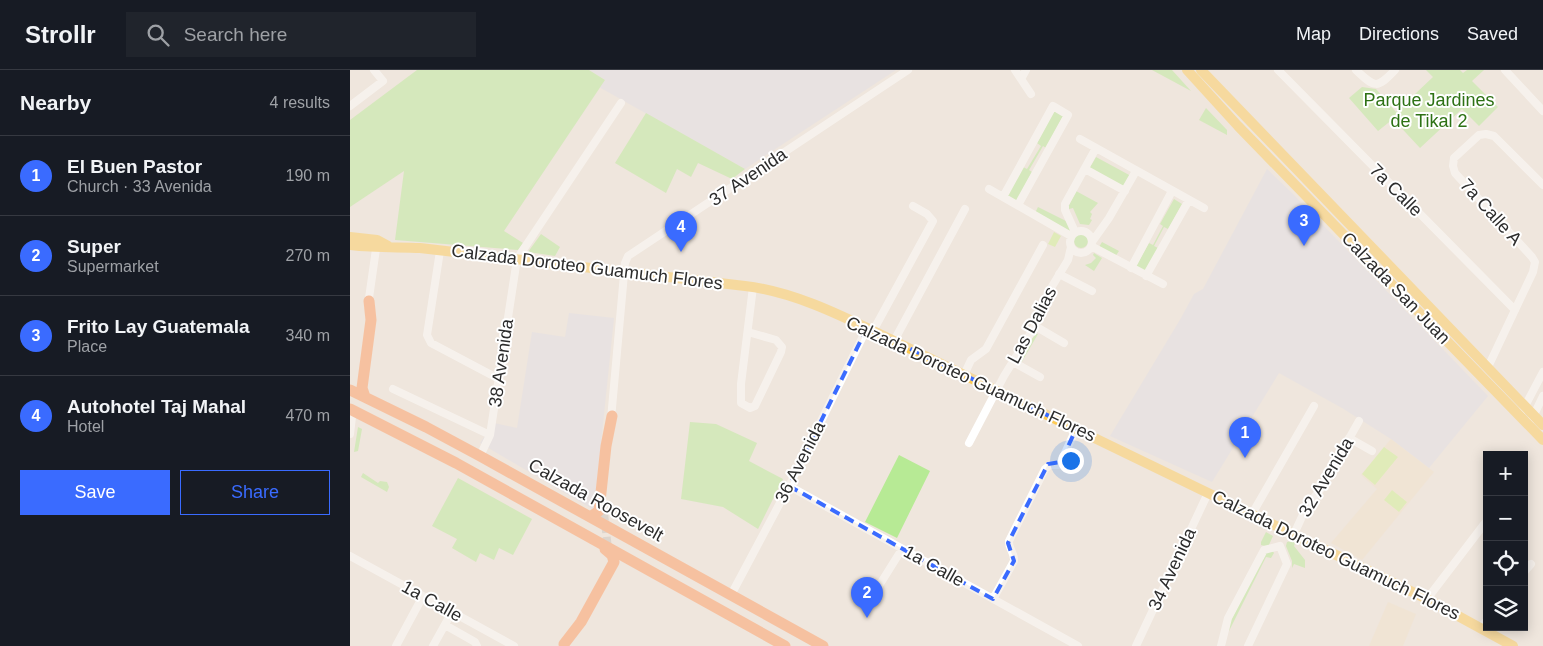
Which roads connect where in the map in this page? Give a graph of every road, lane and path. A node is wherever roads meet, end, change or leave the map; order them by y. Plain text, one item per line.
1 (374, 70) edge
2 (908, 70) edge
3 (1026, 70) edge
4 (1187, 70) edge
5 (1202, 70) edge
6 (1278, 70) edge
7 (1356, 70) edge
8 (1395, 70) edge
9 (1504, 70) edge
10 (1018, 75) edge
11 (1031, 94) dead end
12 (621, 103) dead end
13 (350, 106) edge
14 (1543, 111) edge
15 (1080, 139) dead end
16 (1096, 148) junction
17 (1085, 169) junction
18 (1136, 171) junction
19 (1543, 185) edge
20 (989, 189) dead end
21 (1125, 191) junction
22 (1172, 191) junction
23 (1004, 197) junction
24 (1189, 200) junction
25 (1018, 205) junction
26 (913, 206) dead end
27 (1204, 208) dead end
28 (965, 209) dead end
29 (1073, 234) junction
30 (350, 237) edge
31 (377, 244) junction
32 (1043, 244) dead end
33 (1092, 244) junction
34 (350, 245) edge
35 (1071, 247) junction
36 (440, 251) junction
37 (1082, 253) junction
38 (1068, 260) junction
39 (518, 262) junction
40 (1131, 268) junction
41 (625, 272) junction
42 (1059, 274) junction
43 (1146, 276) junction
44 (1163, 284) dead end
45 (754, 287) junction
46 (1092, 291) dead end
47 (369, 302) junction
48 (1515, 310) junction
49 (1035, 326) junction
50 (870, 330) junction
51 (748, 332) junction
52 (894, 341) junction
53 (1064, 343) dead end
54 (1013, 362) junction
55 (1488, 367) junction
56 (1543, 372) edge
57 (964, 375) junction
58 (1040, 377) dead end
59 (499, 379) junction
60 (354, 387) edge
61 (394, 389) dead end
62 (997, 391) junction
63 (1543, 396) edge
64 (365, 397) junction
65 (1314, 406) dead end
66 (1525, 406) junction
67 (352, 414) edge
68 (612, 416) junction
69 (1520, 416) junction
70 (1534, 416) junction
71 (1358, 421) dead end
72 (1543, 425) edge
73 (1529, 426) junction
74 (1076, 429) junction
75 (350, 434) edge
76 (490, 435) junction
77 (1349, 438) junction
78 (1543, 440) edge
79 (969, 443) dead end
80 (1372, 451) dead end
81 (480, 456) junction
82 (789, 486) junction
83 (1208, 493) junction
84 (604, 513) tunnel mouth
85 (1252, 514) junction
86 (590, 517) junction
87 (1483, 526) edge
88 (1291, 532) junction
89 (599, 542) junction
90 (1280, 546) junction
91 (902, 549) junction
92 (350, 556) edge
93 (609, 560) tunnel mouth
94 (1531, 564) dead end
95 (1528, 567) edge
96 (731, 595) junction
97 (422, 596) junction
98 (872, 597) dead end
99 (993, 599) junction
100 (1428, 599) junction
101 (452, 612) junction
102 (736, 619) junction
103 (1483, 623) edge
104 (445, 625) junction
105 (1493, 631) edge
106 (564, 645) edge
107 (1508, 645) edge
108 (396, 646) edge
109 (433, 646) edge
110 (477, 646) edge
111 (514, 646) edge
112 (785, 646) edge
113 (823, 646) edge
114 (1078, 646) edge
115 (1136, 646) edge
116 (1221, 646) edge
117 (1248, 646) edge

1 - 13 street
2 - 41 street, 37 Avenida
3 - 10 street
4 - 69 main road, Calzada San Juan
5 - 55 main road, Calzada San Juan
6 - 48 street, 7a Calle
7 - 8 street
9 - 14 street
10 - 11 street
12 - 39 street, 38 Avenida
15 - 16 street
16 - 17 street
16 - 18 street
17 - 21 street
17 - 29 street
18 - 21 street
18 - 22 street
19 - 48 street, 7a Calle A
20 - 23 street
21 - 33 street
22 - 24 street
22 - 40 street
23 - 25 street
23 - 25 street
24 - 27 street
24 - 43 street
25 - 29 street
26 - 50 street, 36 Avenida
28 - 52 street
29 - 33 street
29 - 35 street
30 - 31 main road, Calzada Doroteo Guamuch Flores
31 - 34 main road, Calzada Doroteo Guamuch Flores
31 - 36 main road, Calzada Doroteo Guamuch Flores
31 - 47 street
32 - 57 street
33 - 37 street
33 - 40 street
35 - 37 street
35 - 38 street, Las Dalias
36 - 39 main road, Calzada Doroteo Guamuch Flores
36 - 59 street
37 - 38 street
38 - 42 street, Las Dalias
39 - 41 main road, Calzada Doroteo Guamuch Flores
39 - 59 street, 38 Avenida
40 - 43 street
41 - 45 main road, Calzada Doroteo Guamuch Flores
41 - 68 street, 37 Avenida
42 - 46 street
42 - 49 street, Las Dalias
43 - 44 street
45 - 50 main road, Calzada Doroteo Guamuch Flores
45 - 51 street
47 - 60 street
47 - 64 highway
48 - 55 street
49 - 53 street
49 - 54 street, Las Dalias
50 - 52 main road, Calzada Doroteo Guamuch Flores
50 - 82 street, 36 Avenida
51 - 51 street
52 - 57 main road, Calzada Doroteo Guamuch Flores
54 - 58 street
54 - 62 street, Las Dalias
55 - 66 main road, Calzada San Juan
56 - 66 street
57 - 62 main road, Calzada Doroteo Guamuch Flores
59 - 76 street, 38 Avenida
60 - 64 highway, Calzada Roosevelt
61 - 76 street
62 - 74 main road, Calzada Doroteo Guamuch Flores
62 - 79 street, Las Dalias
63 - 70 street
64 - 81 highway, Calzada Roosevelt
65 - 85 street
66 - 69 street
66 - 70 main road, Calzada San Juan
67 - 75 street
67 - 89 highway, Calzada Roosevelt
68 - 84 street, 37 Avenida
68 - 86 highway
69 - 73 main road, Calzada San Juan
70 - 72 main road, Calzada San Juan
70 - 73 street
71 - 77 street, 32 Avenida
73 - 78 main road, Calzada San Juan
74 - 83 main road, Calzada Doroteo Guamuch Flores
74 - 99 street
76 - 81 street, 38 Avenida
77 - 80 street
77 - 88 street, 32 Avenida
81 - 86 highway, Calzada Roosevelt
82 - 91 street, 1a Calle
82 - 96 street, 36 Avenida
83 - 85 main road, Calzada Doroteo Guamuch Flores
83 - 115 street, 34 Avenida
85 - 88 main road, Calzada Doroteo Guamuch Flores
86 - 96 highway, Calzada Roosevelt
87 - 100 street
88 - 90 street, 32 Avenida
88 - 100 main road, Calzada Doroteo Guamuch Flores
89 - 102 highway, Calzada Roosevelt
89 - 106 highway
90 - 116 street
90 - 117 street
91 - 98 street
91 - 99 street, 1a Calle
92 - 97 street, 1a Calle
93 - 106 street
94 - 95 street
96 - 102 highway
96 - 113 highway, Calzada Roosevelt
97 - 101 street, 1a Calle
97 - 108 street
99 - 114 street, 1a Calle
100 - 103 main road, Calzada Doroteo Guamuch Flores
101 - 104 street
101 - 111 street, 1a Calle
102 - 112 highway, Calzada Roosevelt
104 - 109 street
104 - 110 street
105 - 107 main road, Calzada Doroteo Guamuch Flores

